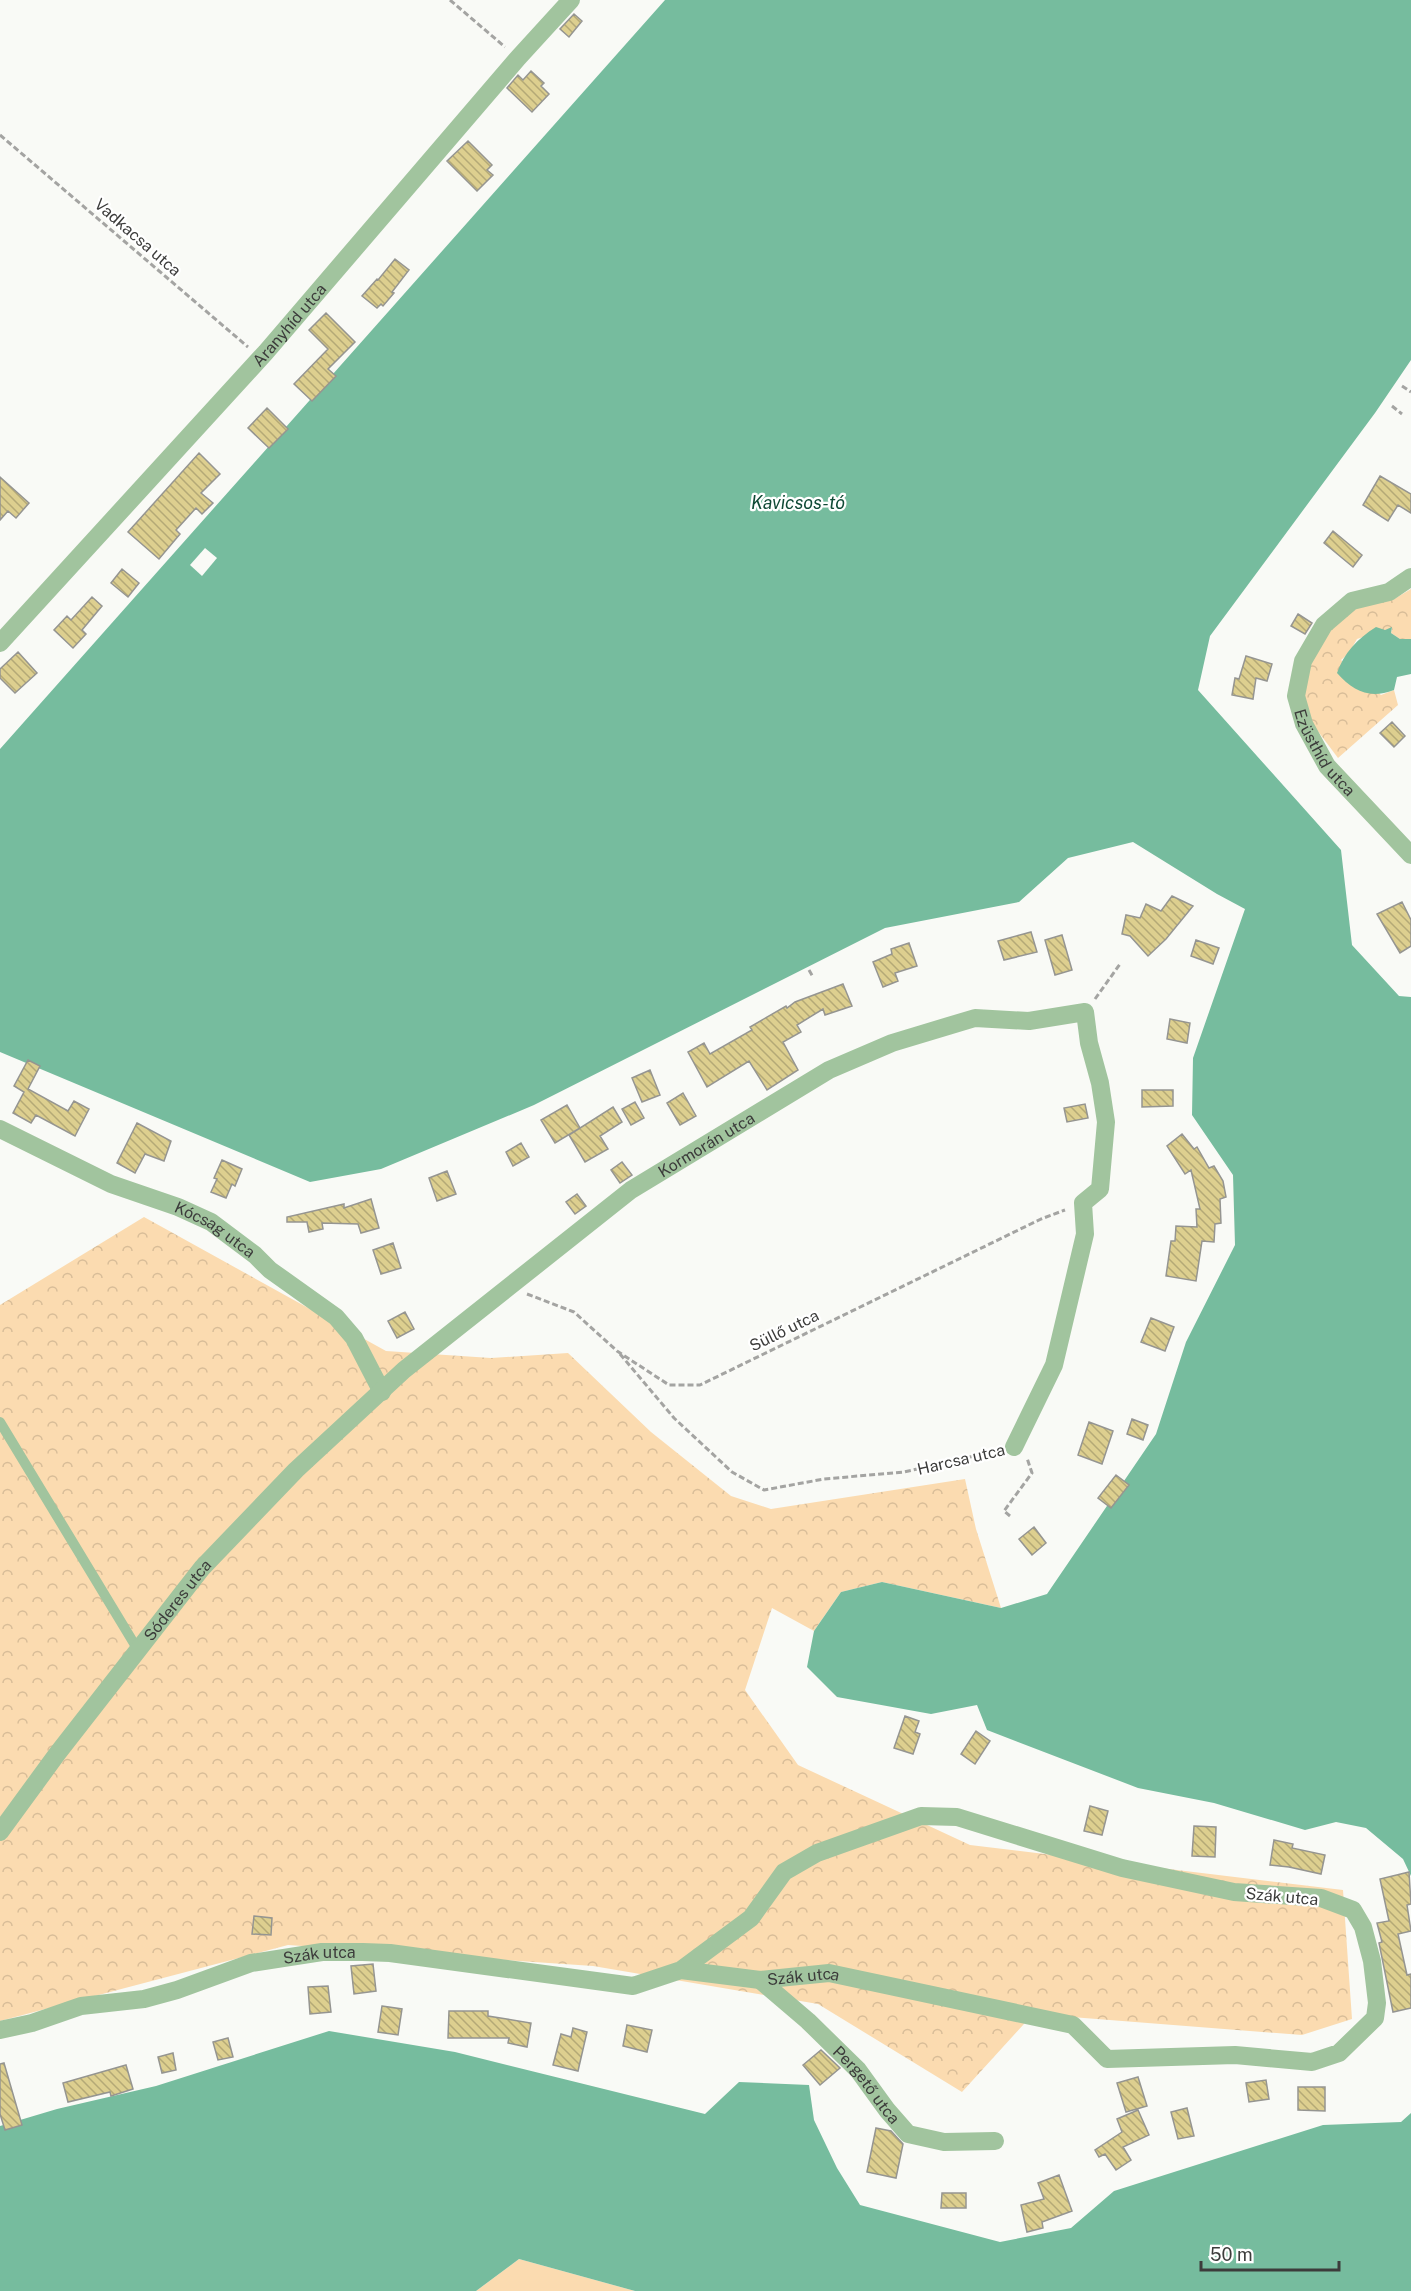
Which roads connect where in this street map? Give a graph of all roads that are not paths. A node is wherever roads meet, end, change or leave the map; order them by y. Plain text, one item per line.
1 (572, 0) edge
2 (1411, 577) edge
3 (0, 643) edge
4 (1411, 855) edge
5 (0, 1129) edge
6 (1083, 1203) joint
7 (382, 1392) junction
8 (0, 1422) edge
9 (1014, 1447) road end
10 (138, 1650) junction
11 (0, 1832) edge
12 (681, 1970) junction
13 (760, 1980) junction
14 (0, 2030) edge
15 (995, 2141) dead end

1 - 3 street, Aranyhíd utca
2 - 4 street, Ezüsthíd utca
5 - 7 street, Kócsag utca
6 - 7 street, Kormorán utca
6 - 9 street, Harcsa utca
7 - 10 street, Sóderes utca
8 - 10 lane
10 - 11 street, Sóderes utca
12 - 13 street, Szák utca
12 - 13 street, Szák utca
12 - 14 street, Szák utca
13 - 15 street, Pergető utca

